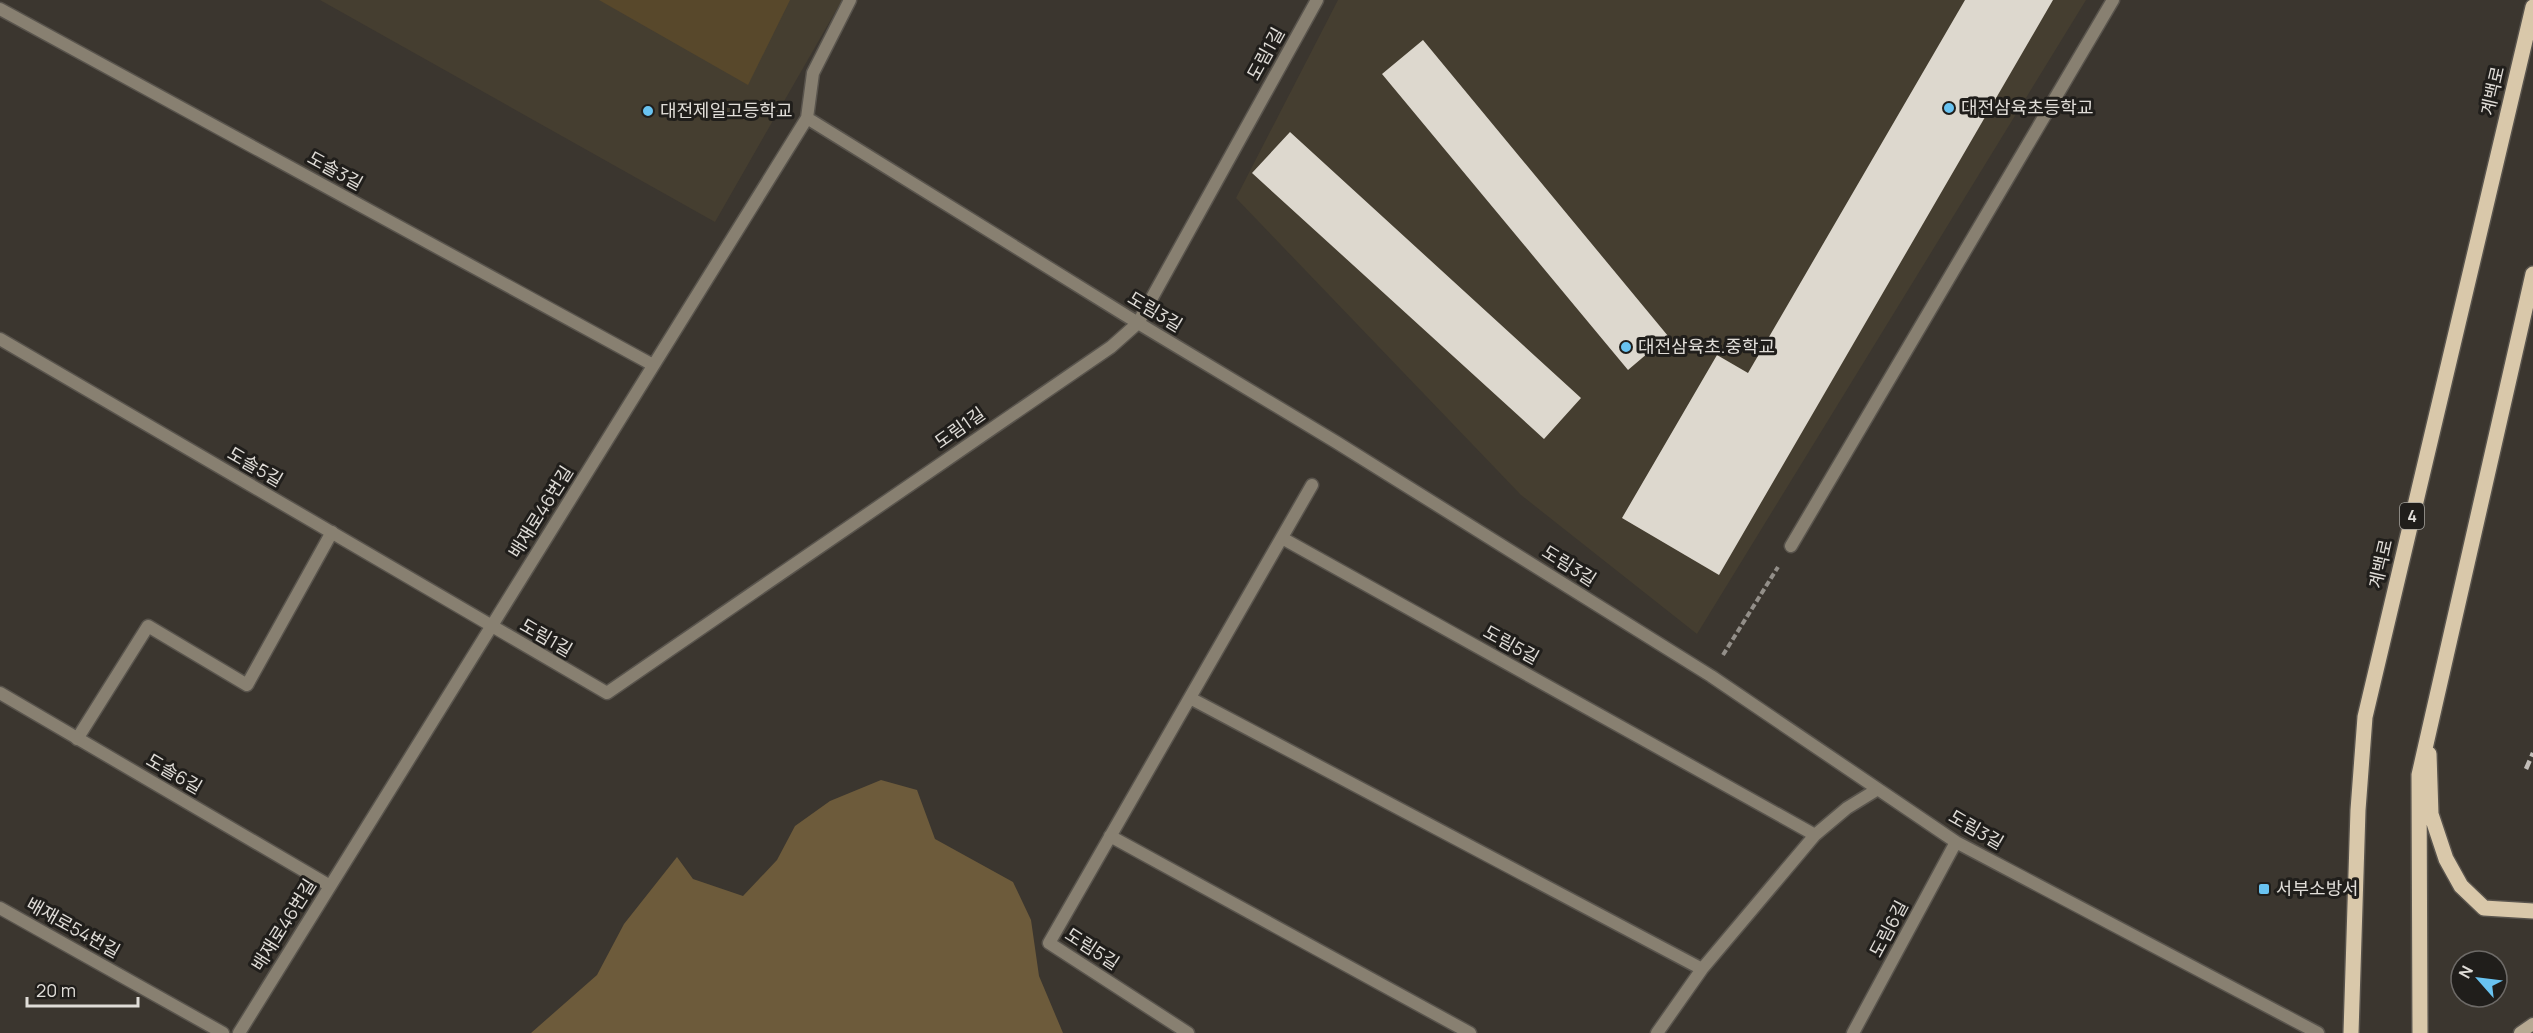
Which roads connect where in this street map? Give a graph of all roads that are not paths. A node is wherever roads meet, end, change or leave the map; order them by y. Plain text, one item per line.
1 (850, 0) edge
2 (1317, 0) edge
3 (2113, 0) edge
4 (2533, 7) edge
5 (0, 9) edge
6 (807, 118) junction
7 (2533, 274) edge
8 (1138, 324) junction
9 (0, 339) edge
10 (653, 365) junction
11 (1312, 485) dead end
12 (332, 532) junction
13 (1282, 538) junction
14 (1791, 546) road end
15 (490, 627) junction
16 (0, 693) edge
17 (1190, 698) junction
18 (2428, 736) junction
19 (77, 739) junction
20 (1878, 789) junction
21 (1815, 835) junction
22 (1110, 836) junction
23 (1956, 842) junction
24 (330, 886) junction
25 (0, 908) edge
26 (2533, 912) edge
27 (1702, 969) junction
28 (2533, 1024) edge
29 (223, 1033) edge
30 (238, 1033) edge
31 (1188, 1033) edge
32 (1470, 1033) edge
33 (1658, 1033) edge
34 (1853, 1033) edge
35 (2318, 1033) edge
36 (2351, 1033) edge
37 (2420, 1033) edge
38 (2520, 1033) edge

1 - 6 street, 배재로46번길
2 - 8 street, 도림1길
3 - 14 street
4 - 36 main road, 계백로 / 4
5 - 10 street, 도솔3길
6 - 8 street, 도림3길
6 - 10 street, 배재로46번길
7 - 18 main road
8 - 15 street, 도림1길
8 - 20 street, 도림3길
9 - 12 street, 도솔5길
10 - 15 street, 배재로46번길
11 - 13 street
12 - 15 street, 도솔5길
12 - 19 street
13 - 17 street, 도림5길
13 - 21 street, 도림5길
15 - 24 street, 배재로46번길
16 - 19 street, 도솔6길
17 - 22 street, 도림5길
17 - 27 street
18 - 26 main road
18 - 37 main road
19 - 24 street, 도솔6길
20 - 21 street
20 - 23 street, 도림3길
21 - 27 street
22 - 31 street, 도림5길
22 - 32 street
23 - 34 street, 도림6길
23 - 35 street, 도림3길
24 - 30 street, 배재로46번길
25 - 29 street, 배재로54번길
27 - 33 street
28 - 38 main road

